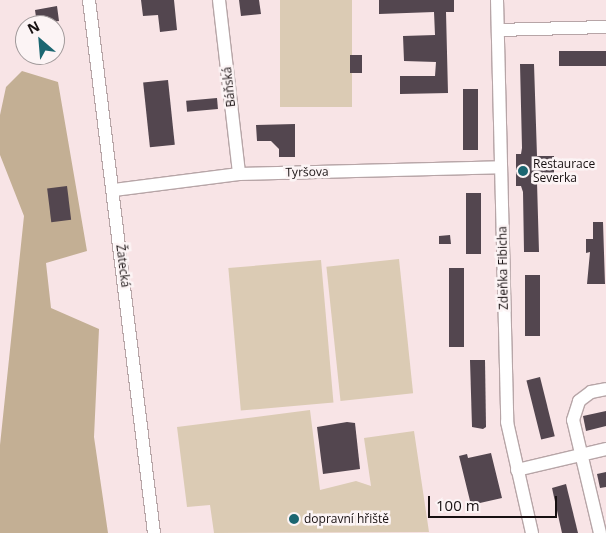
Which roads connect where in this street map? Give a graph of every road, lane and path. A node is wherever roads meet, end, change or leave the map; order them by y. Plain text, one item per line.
1 (89, 0) edge
2 (219, 0) edge
3 (497, 0) edge
4 (606, 27) edge
5 (498, 30) junction
6 (501, 167) junction
7 (239, 174) junction
8 (114, 190) junction
9 (606, 389) edge
10 (606, 449) edge
11 (581, 454) junction
12 (517, 470) junction
13 (154, 533) edge
14 (532, 533) edge
15 (600, 533) edge

1 - 8 street, Žatecká
2 - 7 street, Báňská
3 - 5 street, Zdeňka Fibicha
4 - 5 street
5 - 6 street, Zdeňka Fibicha
6 - 7 street, Tyršova
6 - 12 street, Zdeňka Fibicha
7 - 8 street, Tyršova
8 - 13 street, Žatecká
9 - 11 street
10 - 11 street
11 - 12 street
11 - 15 street
12 - 14 street, Zdeňka Fibicha

